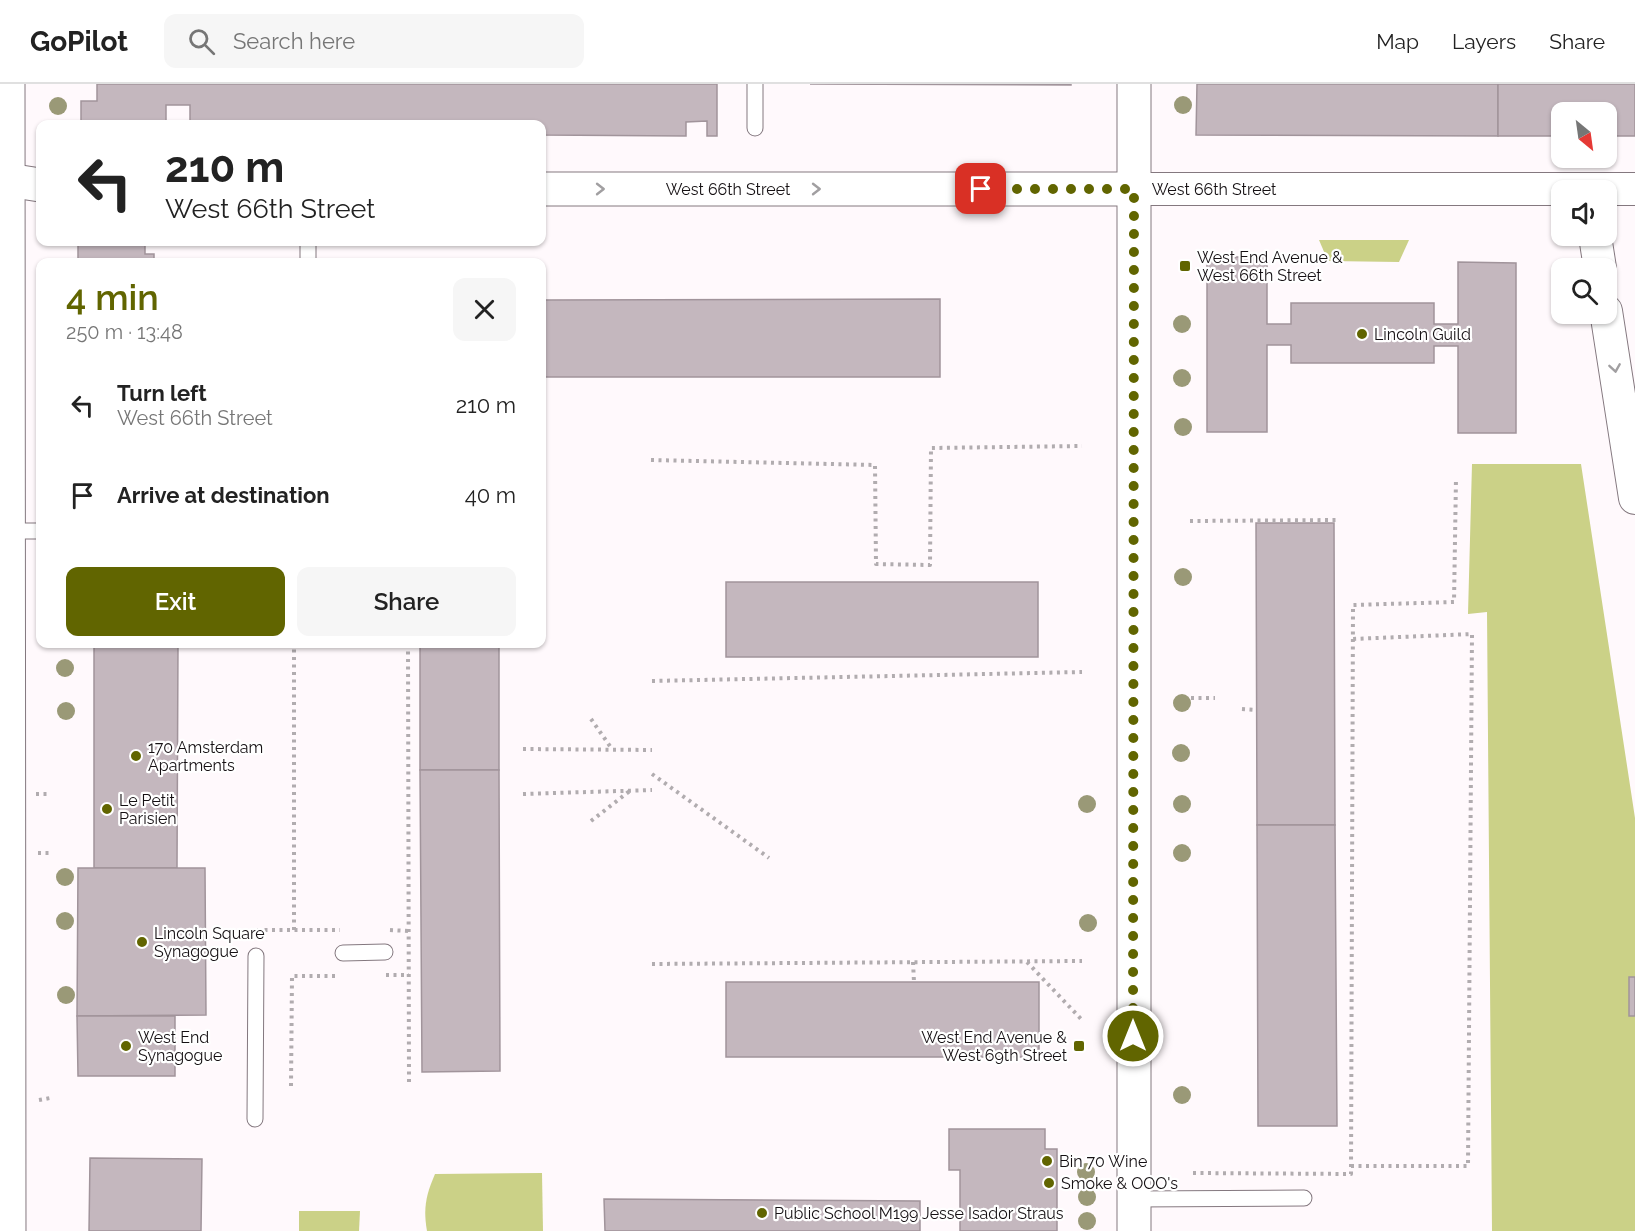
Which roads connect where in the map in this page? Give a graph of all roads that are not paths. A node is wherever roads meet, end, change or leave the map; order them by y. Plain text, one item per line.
1 (8, 84) edge
2 (756, 84) edge
3 (1134, 84) edge
4 (755, 128) dead end
5 (4, 180) edge
6 (36, 184) edge
7 (546, 189) edge
8 (1134, 189) junction
9 (1617, 189) edge
10 (1635, 189) edge
11 (1551, 190) edge
12 (1608, 324) edge
13 (4, 497) edge
14 (1635, 498) edge
15 (8, 531) junction
16 (36, 531) edge
17 (4, 822) edge
18 (385, 952) dead end
19 (342, 953) dead end
20 (256, 956) dead end
21 (255, 1119) dead end
22 (4, 1139) edge
23 (1304, 1197) dead end
24 (1134, 1215) edge
25 (9, 1231) edge

1 - 5 main road
2 - 4 lane
3 - 8 main road
5 - 6 main road
5 - 13 main road
7 -> 8 main road, West 66th Street
8 - 11 street, West 66th Street
8 - 24 main road
9 - 10 street, West 66th Street
12 -> 14 street
13 - 15 main road
15 - 16 lane
15 - 17 main road
17 - 22 main road
18 - 19 lane
20 - 21 lane
22 - 25 main road
23 - 24 lane

